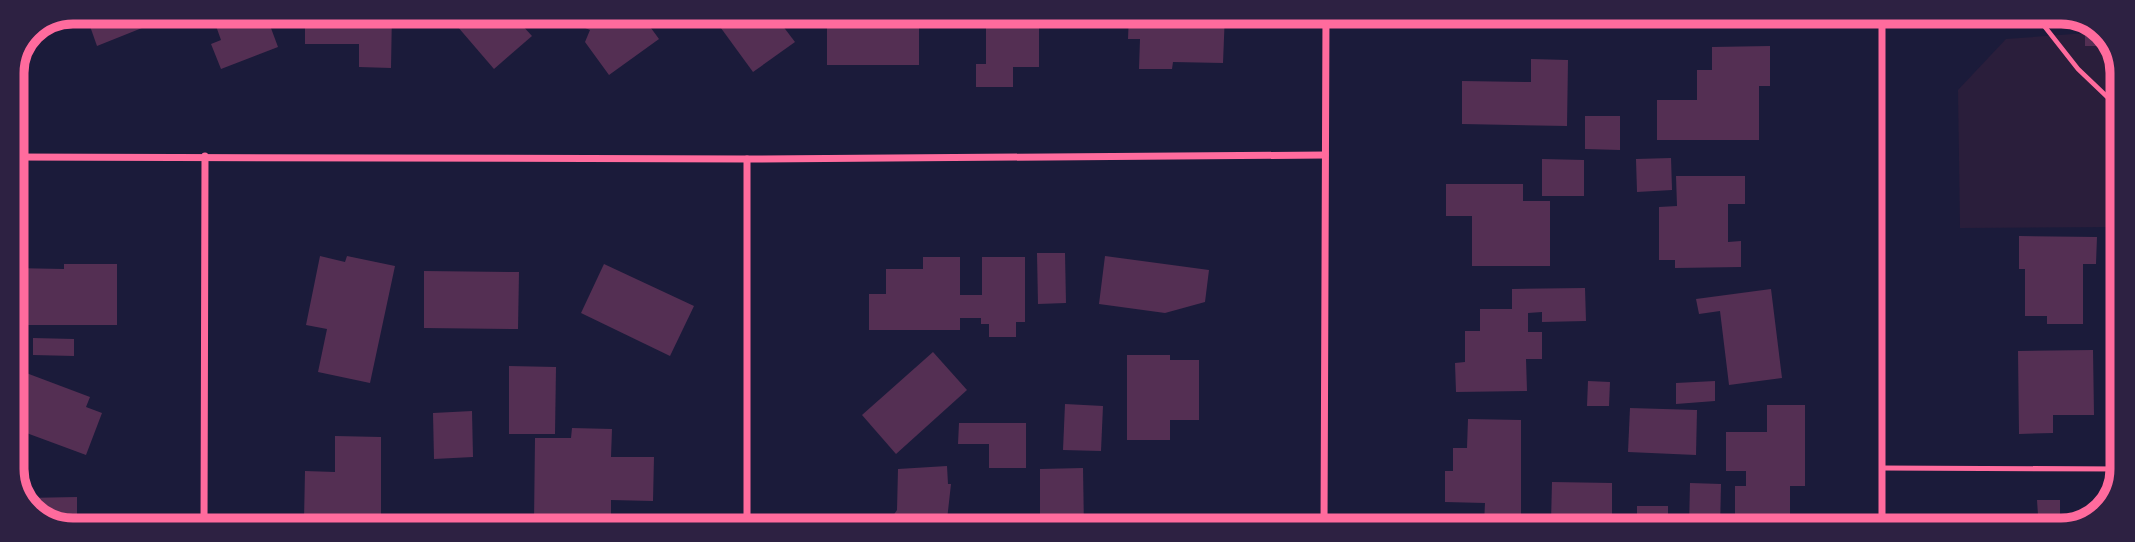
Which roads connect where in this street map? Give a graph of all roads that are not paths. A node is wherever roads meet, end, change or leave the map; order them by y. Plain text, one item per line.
1 (1326, 25) edge
2 (1882, 25) edge
3 (1325, 155) junction
4 (205, 156) junction
5 (25, 157) edge
6 (747, 159) junction
7 (1882, 468) junction
8 (2110, 468) edge
9 (204, 518) edge
10 (747, 518) edge
11 (1324, 518) edge
12 (1882, 518) edge

1 - 3 street
2 - 7 street
3 - 6 street
3 - 11 street
4 - 5 street
4 - 6 street
4 - 9 street
6 - 10 street
7 - 8 lane
7 - 12 street

